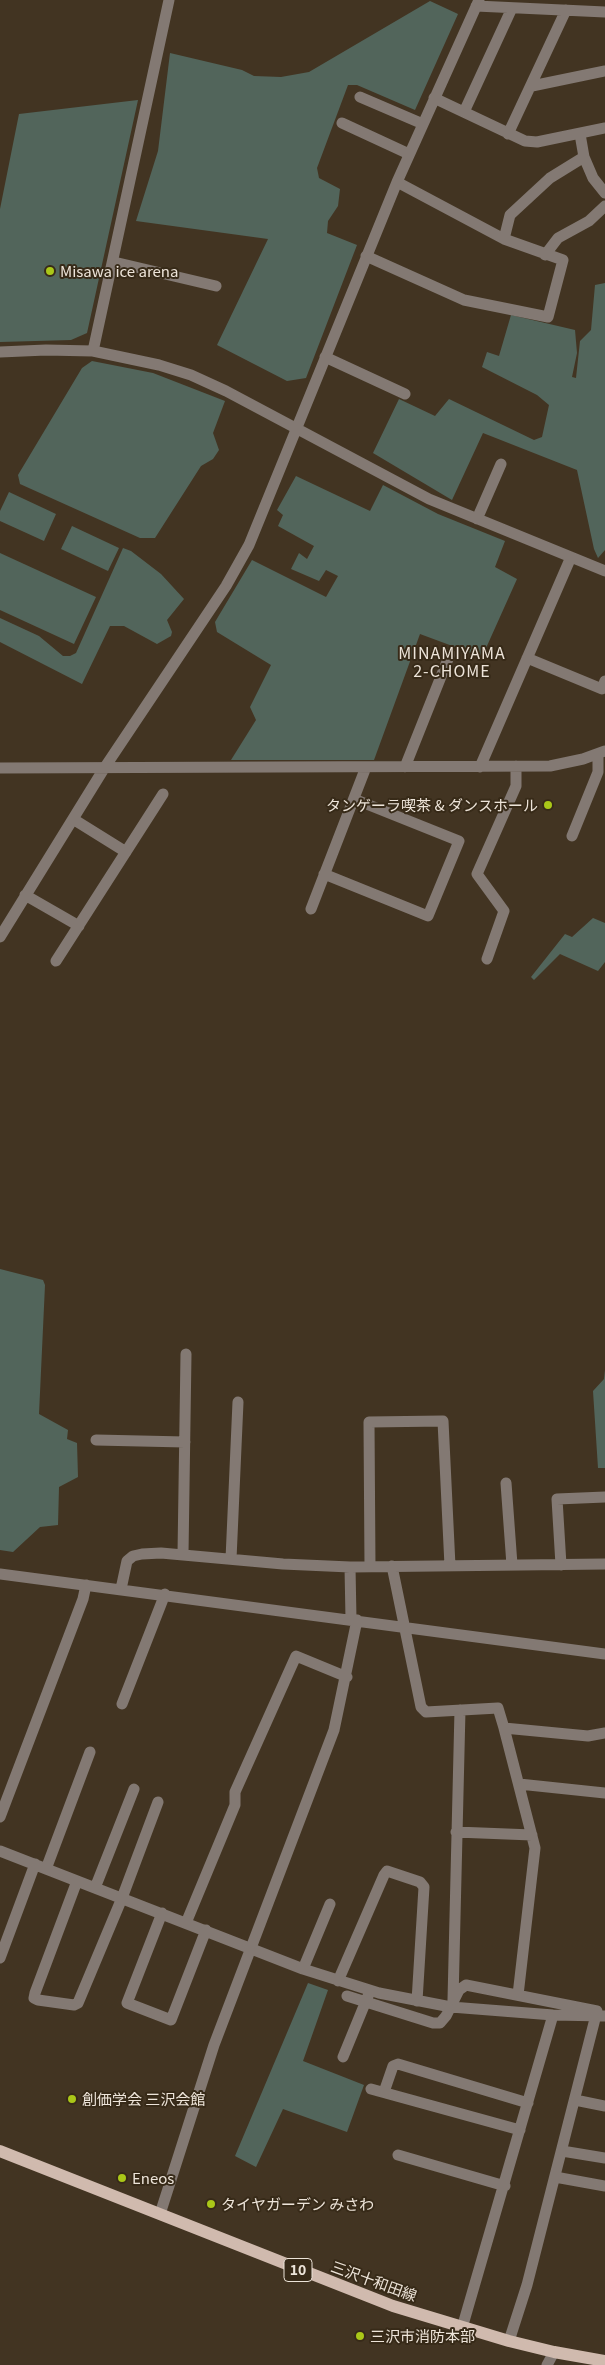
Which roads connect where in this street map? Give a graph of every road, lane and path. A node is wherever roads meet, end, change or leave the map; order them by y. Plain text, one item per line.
1 (169, 0) edge
2 (477, 3) edge
3 (512, 8) junction
4 (566, 10) junction
5 (605, 12) edge
6 (605, 71) edge
7 (532, 86) junction
8 (360, 97) dead end
9 (434, 98) junction
10 (464, 112) junction
11 (342, 123) dead end
12 (423, 124) junction
13 (605, 128) edge
14 (508, 134) junction
15 (580, 134) junction
16 (409, 154) junction
17 (584, 157) junction
18 (397, 182) junction
19 (605, 193) edge
20 (605, 206) edge
21 (504, 239) junction
22 (545, 255) junction
23 (366, 256) junction
24 (114, 262) junction
25 (216, 286) dead end
26 (93, 351) junction
27 (0, 352) edge
28 (325, 357) junction
29 (405, 394) dead end
30 (297, 428) junction
31 (501, 464) dead end
32 (477, 519) junction
33 (571, 557) junction
34 (603, 568) edge
35 (450, 654) dead end
36 (527, 658) junction
37 (605, 681) edge
38 (602, 753) edge
39 (516, 766) junction
40 (366, 767) junction
41 (405, 767) junction
42 (480, 767) junction
43 (0, 768) edge
44 (105, 768) junction
45 (163, 794) dead end
46 (354, 799) junction
47 (73, 819) junction
48 (572, 836) dead end
49 (126, 852) junction
50 (324, 874) junction
51 (26, 896) junction
52 (311, 909) dead end
53 (79, 926) junction
54 (0, 937) edge
55 (487, 959) dead end
56 (56, 962) dead end
57 (186, 1354) dead end
58 (238, 1402) dead end
59 (96, 1440) dead end
60 (185, 1442) junction
61 (506, 1483) dead end
62 (605, 1497) edge
63 (183, 1554) junction
64 (231, 1559) junction
65 (605, 1564) edge
66 (512, 1565) junction
67 (561, 1565) junction
68 (350, 1566) junction
69 (370, 1566) junction
70 (392, 1566) junction
71 (450, 1566) junction
72 (0, 1574) edge
73 (86, 1585) junction
74 (121, 1589) junction
75 (165, 1594) junction
76 (354, 1620) junction
77 (404, 1627) junction
78 (605, 1654) edge
79 (347, 1677) junction
80 (122, 1704) dead end
81 (460, 1710) junction
82 (504, 1728) junction
83 (605, 1733) edge
84 (90, 1752) dead end
85 (518, 1784) junction
86 (134, 1790) dead end
87 (605, 1793) edge
88 (158, 1802) dead end
89 (0, 1818) edge
90 (456, 1832) junction
91 (532, 1835) junction
92 (0, 1851) edge
93 (41, 1867) junction
94 (77, 1881) junction
95 (95, 1888) junction
96 (122, 1898) junction
97 (330, 1904) dead end
98 (162, 1913) junction
99 (186, 1923) junction
100 (206, 1930) junction
101 (251, 1948) junction
102 (0, 1958) edge
103 (302, 1969) junction
104 (338, 1981) junction
105 (369, 1990) junction
106 (518, 1995) junction
107 (347, 1996) dead end
108 (417, 2001) junction
109 (366, 2002) junction
110 (452, 2004) junction
111 (553, 2015) junction
112 (600, 2016) edge
113 (343, 2058) dead end
114 (371, 2089) dead end
115 (384, 2092) junction
116 (575, 2100) junction
117 (528, 2103) junction
118 (605, 2106) edge
119 (520, 2130) junction
120 (562, 2150) junction
121 (0, 2151) edge
122 (398, 2155) dead end
123 (605, 2158) edge
124 (555, 2178) junction
125 (505, 2186) junction
126 (605, 2186) edge
127 (160, 2214) junction
128 (462, 2328) junction
129 (509, 2341) junction
130 (554, 2352) junction
131 (605, 2361) edge
132 (548, 2365) edge

1 - 24 street
2 - 3 street
2 - 9 street
3 - 4 street
3 - 10 street
4 - 5 street
4 - 7 street
6 - 7 street
7 - 14 street
8 - 12 street
9 - 10 street
9 - 12 street
10 - 14 street
11 - 16 street
12 - 16 street
13 - 15 street
14 - 15 street
15 - 17 street
16 - 18 street
17 - 19 street
17 - 21 street
18 - 21 street
18 - 23 street
20 - 22 street
21 - 22 street
22 - 23 street
23 - 28 street
24 - 25 street
24 - 26 street
26 - 27 street
26 - 30 street
28 - 29 street
28 - 30 street
30 - 32 street
30 - 44 street
31 - 32 street
32 - 33 street
33 - 34 street
33 - 36 street
35 - 41 street
36 - 37 street
36 - 42 street
38 - 39 street
38 - 48 street
39 - 42 street
39 - 55 street
40 - 41 street
40 - 44 street
40 - 46 street
41 - 42 street
43 - 44 street
44 - 47 street
45 - 49 street
46 - 50 street
46 - 50 street
47 - 49 street
47 - 51 street
49 - 53 street
50 - 52 street
51 - 53 street
51 - 54 street
53 - 56 street
57 - 60 street
58 - 64 street
59 - 60 street
60 - 63 street
61 - 66 street
62 - 67 street
63 - 64 street
63 - 74 street
64 - 68 street
65 - 67 street
66 - 67 street
66 - 71 street
68 - 69 street
68 - 76 street
69 - 70 street
69 - 71 street
70 - 71 street
70 - 77 street
72 - 73 street
73 - 74 street
73 - 89 street
74 - 75 street
75 - 76 street
75 - 80 street
76 - 77 street
76 - 79 street
77 - 78 street
77 - 81 street
79 - 99 street
79 - 101 street
81 - 82 street
81 - 90 street
82 - 83 street
82 - 85 street
84 - 93 street
85 - 87 street
85 - 91 street
86 - 95 street
88 - 96 street
90 - 91 street
90 - 110 street
91 - 106 street
92 - 93 street
93 - 94 street
93 - 102 street
94 - 95 street
94 - 96 street
95 - 96 street
96 - 98 street
97 - 103 street
98 - 99 street
98 - 100 street
99 - 100 street
100 - 101 street
101 - 103 street
101 - 127 street
103 - 104 street
104 - 105 street
104 - 108 street
105 - 108 street
105 - 109 street
106 - 110 street
106 - 112 street
107 - 109 street
108 - 110 street
109 - 110 street
109 - 113 street
110 - 111 street
111 - 112 street
111 - 117 street
112 - 116 street
114 - 115 street
115 - 117 street
115 - 119 street
116 - 118 street
116 - 120 street
117 - 119 street
119 - 125 street
120 - 123 street
120 - 124 street
121 - 127 main road, 三沢十和田線 / 10
122 - 125 street
124 - 126 street
124 - 129 street
125 - 128 street
127 - 128 main road, 三沢十和田線 / 10
128 - 129 main road, 三沢十和田線 / 10
129 - 130 main road, 三沢十和田線 / 10
130 - 131 main road, 三沢十和田線 / 10
130 - 132 street

